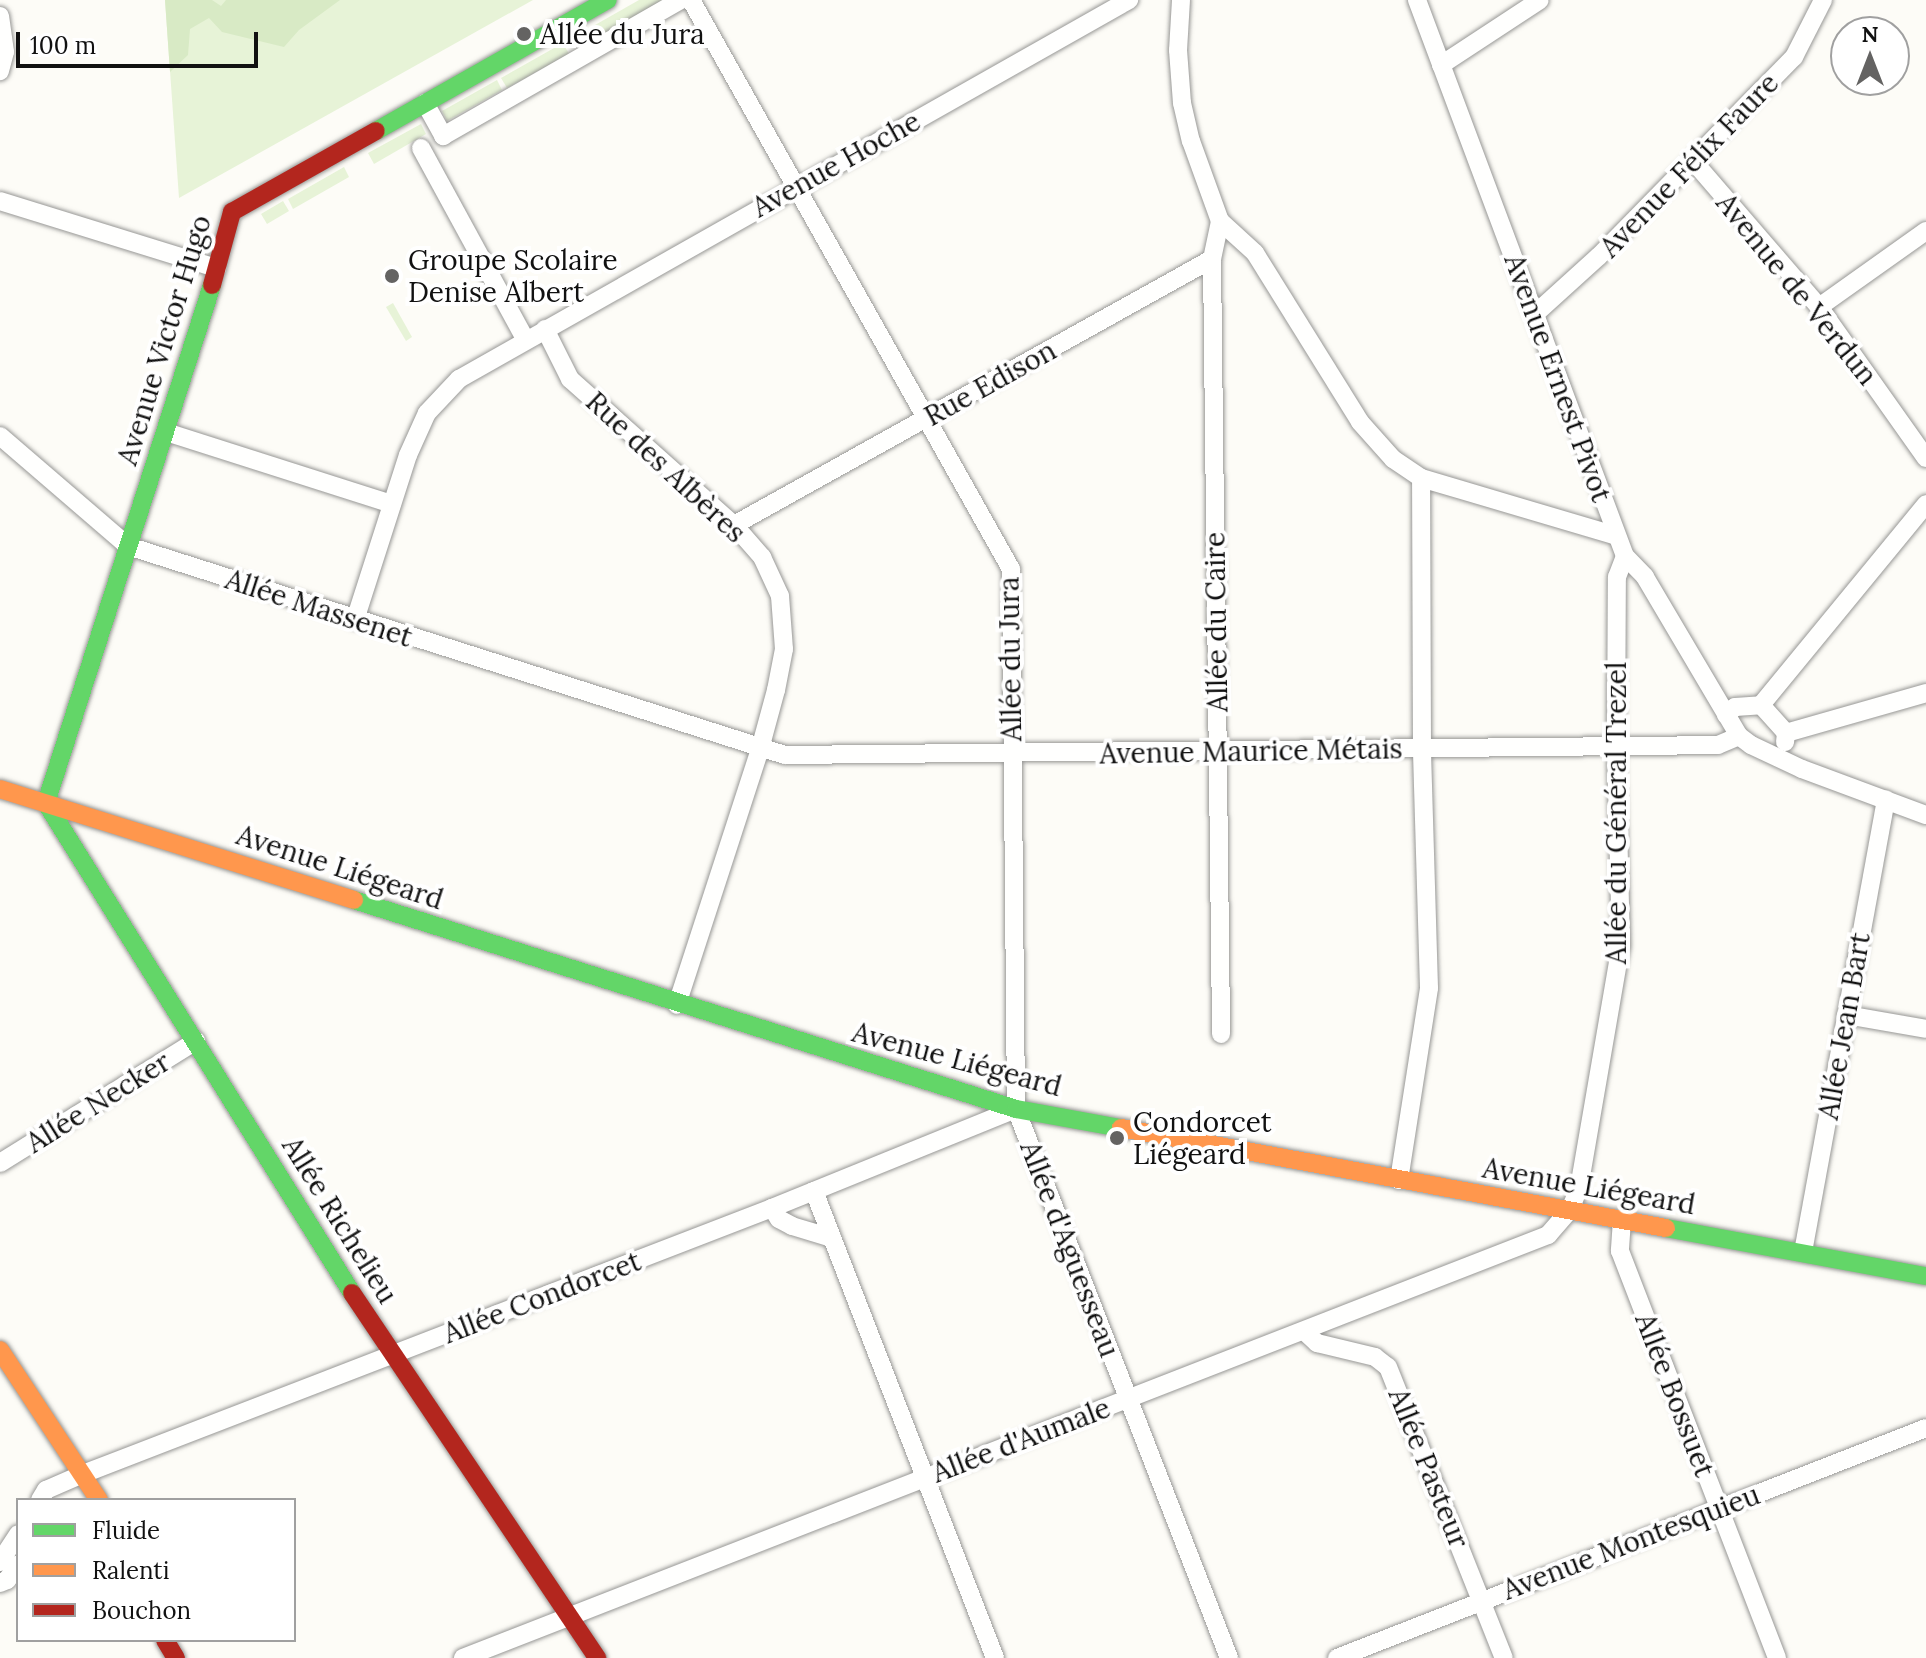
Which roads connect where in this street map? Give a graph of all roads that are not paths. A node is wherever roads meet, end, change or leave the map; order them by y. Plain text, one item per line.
1 (608, 0) edge
2 (680, 0) edge
3 (691, 0) edge
4 (1129, 0) edge
5 (1181, 0) edge
6 (1417, 0) edge
7 (1540, 0) edge
8 (1823, 0) edge
9 (0, 16) edge
10 (1441, 65) junction
11 (0, 71) edge
12 (425, 103) junction
13 (421, 148) dead end
14 (1694, 162) junction
15 (797, 185) junction
16 (0, 201) edge
17 (1220, 221) junction
18 (1926, 231) edge
19 (1212, 259) junction
20 (217, 268) junction
21 (1819, 307) junction
22 (1535, 314) junction
23 (545, 329) junction
24 (525, 339) junction
25 (927, 418) junction
26 (166, 432) junction
27 (0, 436) edge
28 (1926, 458) edge
29 (1421, 478) junction
30 (392, 504) junction
31 (1926, 504) edge
32 (734, 525) junction
33 (1617, 536) junction
34 (128, 546) junction
35 (1625, 556) junction
36 (355, 620) junction
37 (1926, 693) edge
38 (1761, 705) junction
39 (1726, 715) junction
40 (1786, 733) junction
41 (1739, 736) junction
42 (1616, 746) junction
43 (760, 749) junction
44 (1422, 749) junction
45 (1217, 751) junction
46 (1012, 754) junction
47 (1778, 759) junction
48 (0, 789) edge
49 (1886, 800) junction
50 (46, 803) junction
51 (1926, 815) edge
52 (677, 1005) junction
53 (1846, 1015) junction
54 (1926, 1029) edge
55 (1221, 1034) dead end
56 (196, 1041) junction
57 (1016, 1109) junction
58 (0, 1163) edge
59 (1399, 1180) junction
60 (814, 1191) junction
61 (772, 1208) junction
62 (1570, 1210) junction
63 (1622, 1220) junction
64 (832, 1238) junction
65 (1803, 1252) junction
66 (1926, 1276) edge
67 (1304, 1331) junction
68 (0, 1350) edge
69 (391, 1355) junction
70 (0, 1380) edge
71 (1128, 1399) junction
72 (1926, 1428) edge
73 (75, 1477) junction
74 (924, 1478) junction
75 (41, 1498) edge
76 (61, 1498) edge
77 (79, 1498) edge
78 (97, 1498) edge
79 (1717, 1508) junction
80 (16, 1537) edge
81 (0, 1562) edge
82 (16, 1567) edge
83 (0, 1583) edge
84 (1482, 1601) junction
85 (570, 1617) junction
86 (463, 1658) edge
87 (597, 1658) edge
88 (995, 1658) edge
89 (1229, 1658) edge
90 (1337, 1658) edge
91 (1504, 1658) edge
92 (1777, 1658) edge

1 - 12 street, Avenue Victor Hugo
2 - 12 street
3 - 15 street, Allée du Jura
4 - 15 street, Avenue Hoche
5 - 17 street
6 - 10 street, Avenue Ernest Pivot
7 - 10 street
8 - 14 street, Avenue Félix Faure
9 - 11 street
10 - 22 street, Avenue Ernest Pivot
12 - 20 street, Avenue Victor Hugo
13 - 24 street
14 - 21 street, Avenue de Verdun
14 - 22 street, Avenue Félix Faure
15 - 23 street, Avenue Hoche
15 - 25 street, Allée du Jura
16 - 20 street
17 - 19 street
17 - 29 street
18 - 21 street
19 - 25 street, Rue Edison
19 - 45 street, Allée du Caire
20 - 26 street, Avenue Victor Hugo
21 - 28 street, Avenue de Verdun
22 - 33 street, Avenue Ernest Pivot
23 - 24 street, Avenue Hoche
23 - 32 street, Rue des Albères
24 - 30 street, Avenue Hoche
25 - 32 street, Rue Edison
25 - 46 street, Allée du Jura
26 - 30 street
26 - 34 street, Avenue Victor Hugo
27 - 34 street
29 - 33 street
29 - 44 street
30 - 36 street, Avenue Hoche
31 - 38 street
32 - 43 street, Rue des Albères
33 - 35 street, Avenue Ernest Pivot
34 - 36 street, Allée Massenet
34 - 50 street, Avenue Victor Hugo
35 - 39 street, Avenue Ernest Pivot
35 - 42 street, Allée du Général Trezel
36 - 43 street, Allée Massenet
37 - 40 street
38 - 39 street
38 - 40 street
39 - 41 street, Avenue Ernest Pivot
40 - 47 street
41 - 42 street, Avenue Maurice Métais
41 - 47 street
42 - 44 street, Avenue Maurice Métais
42 - 62 street, Allée du Général Trezel
43 - 46 street, Avenue Maurice Métais
43 - 52 street, Rue des Albères
44 - 45 street, Avenue Maurice Métais
44 - 59 street
45 - 46 street, Avenue Maurice Métais
45 - 55 street, Allée du Caire
46 - 57 street, Allée du Jura
47 - 49 street
48 - 50 street, Avenue Liégeard
49 - 51 street
49 - 53 street, Allée Jean Bart
50 - 52 street, Avenue Liégeard
50 - 56 street, Allée Richelieu
52 - 57 street, Avenue Liégeard
53 - 54 street
53 - 65 street, Allée Jean Bart
56 - 58 street, Allée Necker
56 - 69 street, Allée Richelieu
57 - 59 street, Avenue Liégeard
57 - 60 street, Allée Condorcet
57 - 71 street, Allée d'Aguesseau
59 - 62 street, Avenue Liégeard
60 - 61 street, Allée Condorcet
60 - 64 street
61 - 64 street
61 - 69 street, Allée Condorcet
62 - 63 street, Avenue Liégeard
62 - 67 street, Allée d'Aumale
63 - 65 street, Avenue Liégeard
63 - 79 street, Allée Bossuet
64 - 74 street
65 - 66 street, Avenue Liégeard
67 - 71 street, Allée d'Aumale
67 - 84 street, Allée Pasteur
68 - 73 street
69 - 73 street, Allée Condorcet
69 - 85 street, Allée Richelieu
70 - 73 street
71 - 74 street, Allée d'Aumale
71 - 89 street, Allée d'Aguesseau
72 - 79 street, Avenue Montesquieu
73 - 75 street, Allée Condorcet
73 - 76 street
73 - 77 street
73 - 78 street
74 - 85 street, Allée d'Aumale
74 - 88 street
79 - 84 street, Avenue Montesquieu
79 - 92 street, Allée Bossuet
80 - 81 street
82 - 83 street
84 - 90 street, Avenue Montesquieu
84 - 91 street, Allée Pasteur
85 - 86 street, Allée d'Aumale
85 - 87 street, Allée Richelieu

